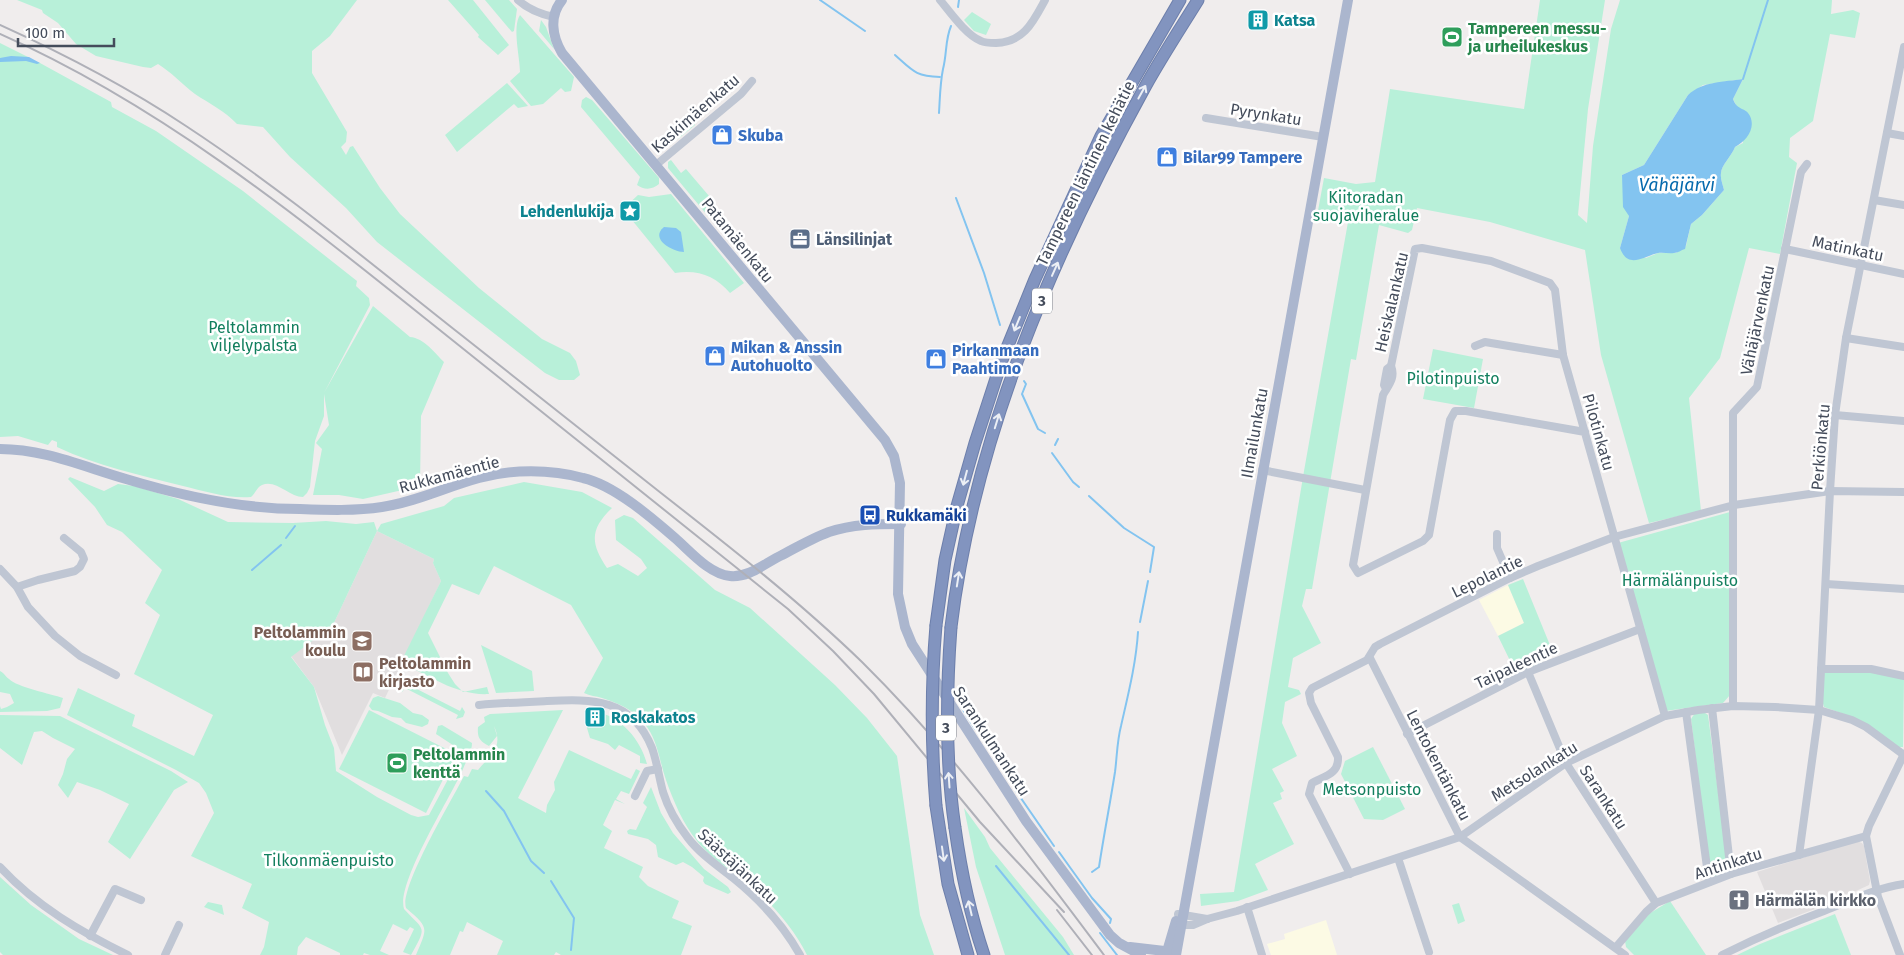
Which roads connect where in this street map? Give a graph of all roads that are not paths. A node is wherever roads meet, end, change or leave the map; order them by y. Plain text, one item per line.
1 (518, 0) edge
2 (562, 0) edge
3 (940, 0) edge
4 (1045, 0) edge
5 (1180, 0) edge
6 (1198, 0) edge
7 (1348, 0) edge
8 (554, 16) junction
9 (1904, 47) edge
10 (1902, 67) edge
11 (752, 81) dead end
12 (1206, 118) dead end
13 (1887, 133) junction
14 (1904, 136) edge
15 (1323, 137) junction
16 (1807, 164) dead end
17 (656, 165) junction
18 (1874, 200) junction
19 (1904, 205) edge
20 (1422, 248) joint
21 (1785, 249) junction
22 (1861, 265) junction
23 (1904, 274) edge
24 (1846, 338) junction
25 (1475, 346) dead end
26 (1904, 347) edge
27 (1563, 355) junction
28 (1835, 415) junction
29 (1904, 421) edge
30 (1585, 432) junction
31 (0, 449) edge
32 (1262, 470) junction
33 (1365, 490) junction
34 (1830, 490) junction
35 (1904, 492) edge
36 (1734, 505) junction
37 (900, 524) junction
38 (1497, 534) dead end
39 (1614, 537) junction
40 (64, 538) dead end
41 (0, 569) edge
42 (1510, 578) junction
43 (1826, 584) junction
44 (17, 587) junction
45 (1904, 589) edge
46 (1640, 629) junction
47 (1370, 658) junction
48 (1821, 669) junction
49 (1528, 672) junction
50 (116, 675) dead end
51 (1904, 676) edge
52 (480, 705) dead end
53 (1734, 706) junction
54 (1712, 708) junction
55 (1819, 710) junction
56 (1686, 712) junction
57 (1665, 716) junction
58 (1407, 734) junction
59 (1904, 754) edge
60 (1566, 763) junction
61 (658, 769) junction
62 (635, 796) dead end
63 (1866, 836) junction
64 (1460, 837) junction
65 (1799, 855) junction
66 (1398, 858) junction
67 (0, 867) edge
68 (1350, 874) junction
69 (1731, 874) junction
70 (1709, 882) junction
71 (1904, 884) edge
72 (1877, 890) junction
73 (141, 900) dead end
74 (953, 902) junction
75 (1656, 903) junction
76 (1247, 907) junction
77 (1179, 920) junction
78 (179, 924) dead end
79 (90, 936) junction
80 (1127, 946) junction
81 (1616, 947) junction
82 (1429, 952) dead end
83 (1171, 953) edge
84 (128, 955) edge
85 (165, 955) edge
86 (800, 955) edge
87 (961, 955) edge
88 (968, 955) edge
89 (984, 955) edge
90 (1141, 955) edge
91 (1262, 955) edge
92 (1625, 955) edge
93 (1722, 955) edge
94 (1900, 955) edge

1 - 8 street
2 - 8 main road
3 - 4 street
5 -> 74 highway, Tampereen läntinen kehätie / 3, bridge
89 -> 6 highway, Tampereen läntinen kehätie / 3, bridge
7 - 15 main road, Ilmailunkatu
8 - 17 main road, Patamäenkatu
9 - 10 street, Perkiönkatu
10 - 13 street, Perkiönkatu
11 - 17 street, Kaskimäenkatu
12 - 15 street, Pyrynkatu
13 - 14 street
13 - 18 street, Perkiönkatu
15 - 32 main road, Ilmailunkatu
16 - 21 street, Vähäjärvenkatu
17 - 37 main road, Patamäenkatu
18 - 19 street
18 - 22 street, Perkiönkatu
20 - 27 street, Pilotinkatu
20 - 33 street, Heiskalankatu
21 - 22 street, Matinkatu
21 - 36 street, Vähäjärvenkatu
22 - 23 street, Matinkatu
22 - 24 street, Perkiönkatu
24 - 26 street
24 - 28 street, Perkiönkatu
25 - 27 street
27 - 30 street, Pilotinkatu
28 - 29 street
28 - 34 street, Perkiönkatu
30 - 33 street, Heiskalankatu
30 - 39 street, Pilotinkatu
31 - 37 main road, Rukkamäentie
32 - 33 street
32 - 77 main road, Ilmailunkatu
34 - 35 street, Lepolantie
34 - 36 street, Lepolantie
34 - 43 street, Perkiönkatu
36 - 39 street, Lepolantie
36 - 53 street
37 - 80 main road, Sarankulmankatu
38 - 42 street
39 - 42 street, Lepolantie
39 - 46 street, Pilotinkatu
40 - 44 street
41 - 44 street
42 - 47 street, Lepolantie
43 - 45 street
43 - 48 street, Perkiönkatu
44 - 50 street
46 - 49 street, Taipaleentie
46 - 57 street, Pilotinkatu
47 - 58 street, Lentokentänkatu
47 - 68 street, Lepolantie
48 - 51 street
48 - 55 street, Perkiönkatu
49 - 58 street, Taipaleentie
49 - 60 street, Sarankatu
52 - 61 street, Säästäjänkatu
53 - 54 street, Metsolankatu
53 - 55 street, Metsolankatu
54 - 56 street, Metsolankatu
54 - 69 street
55 - 59 street, Metsolankatu
55 - 65 street, Perkiönkatu
56 - 57 street, Metsolankatu
56 - 70 street
57 - 60 street, Metsolankatu
58 - 64 street, Lentokentänkatu
59 - 63 street
60 - 64 street, Metsolankatu
60 - 75 street, Sarankatu
61 - 62 street
61 - 86 street, Säästäjänkatu
63 - 65 street, Antinkatu
63 - 72 street
64 - 66 street, Metsolankatu
64 - 81 street, Lentokentänkatu
65 - 69 street, Antinkatu
66 - 68 street, Metsolankatu
66 - 82 street
67 - 79 street
68 - 76 street, Metsolankatu
69 - 70 street, Antinkatu
70 - 75 street, Antinkatu
71 - 72 street
72 - 93 street
72 - 94 street
73 - 79 street
74 - 87 highway, 3
74 - 88 highway, Tampereen läntinen kehätie
75 - 81 street, Antinkatu
76 - 77 street, Metsolankatu
76 - 91 street
77 - 83 main road, Ilmailunkatu
78 - 85 street
79 - 84 street
80 - 83 main road, Sarankulmankatu
80 - 90 main road, Sarankulmankatu
81 - 92 street, Lentokentänkatu

